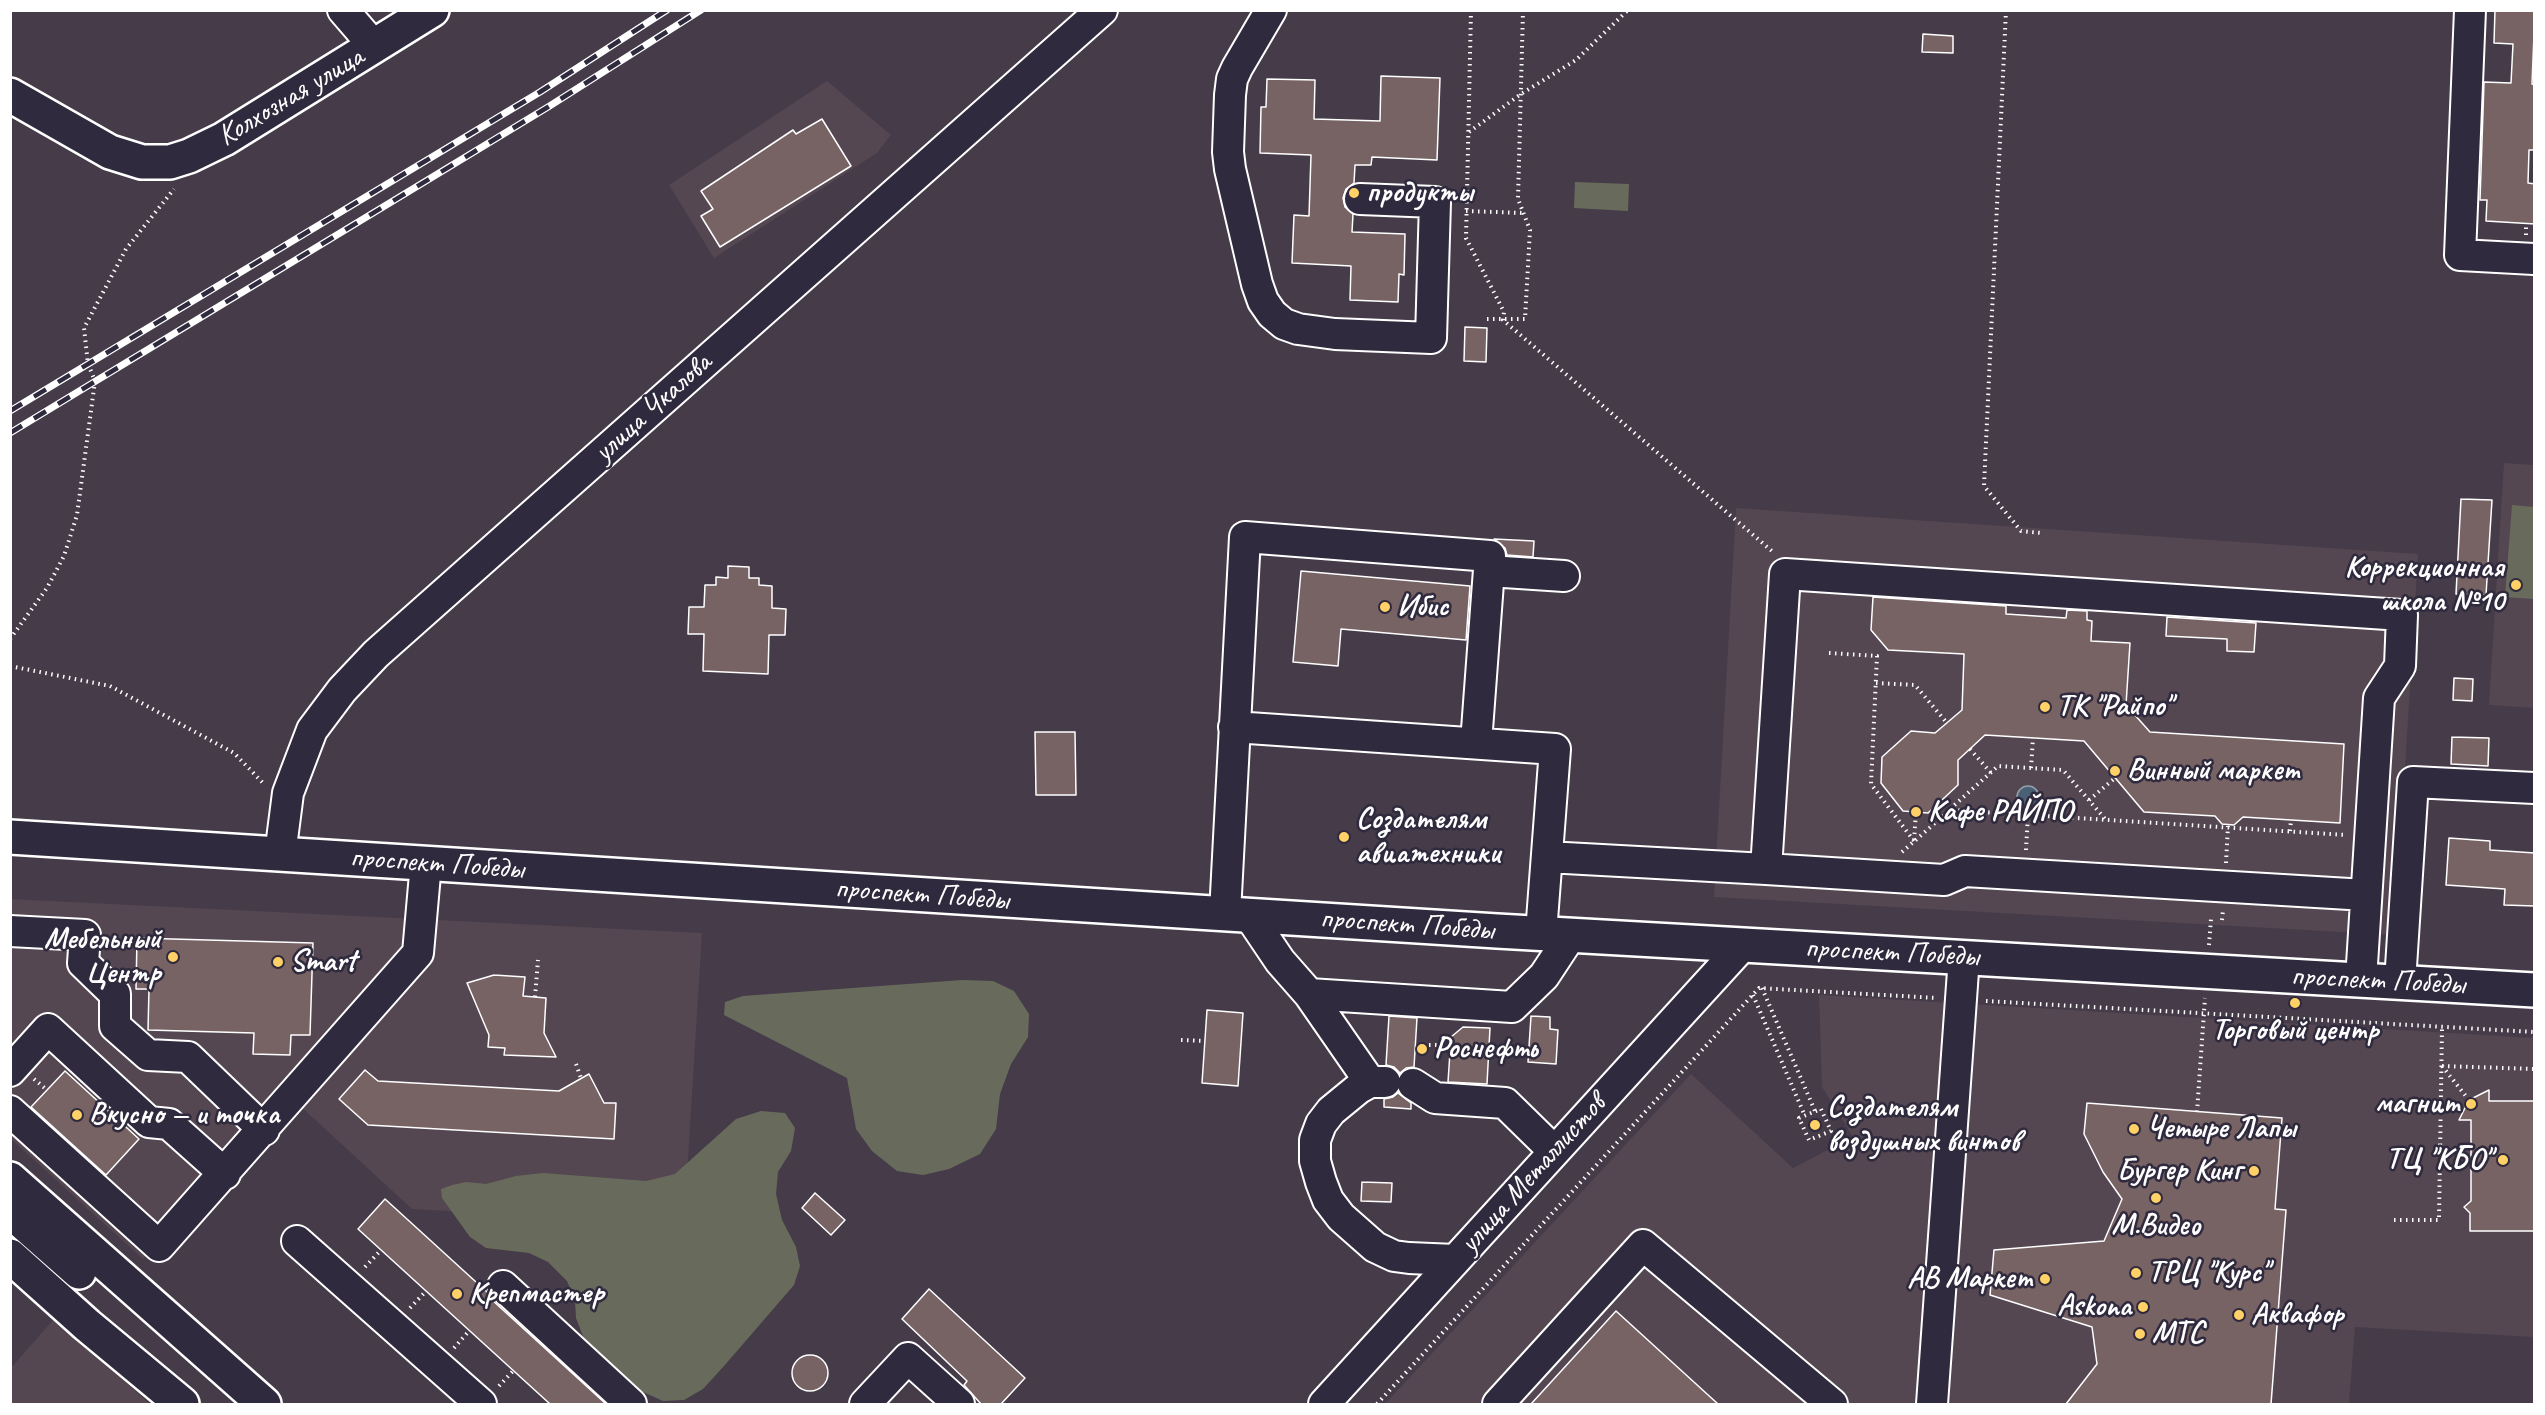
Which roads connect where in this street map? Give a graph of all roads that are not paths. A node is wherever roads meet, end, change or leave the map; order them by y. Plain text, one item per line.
1 (343, 10) edge
2 (432, 10) edge
3 (1102, 10) edge
4 (1271, 10) edge
5 (2470, 10) edge
6 (374, 46) junction
7 (10, 95) edge
8 (1360, 199) dead end
9 (2535, 258) edge
10 (1489, 571) junction
11 (1564, 576) dead end
12 (1234, 727) junction
13 (1476, 744) junction
14 (2535, 788) edge
15 (10, 837) edge
16 (280, 855) junction
17 (1547, 857) junction
18 (426, 863) junction
19 (1766, 869) junction
20 (2366, 895) junction
21 (1237, 914) junction
22 (10, 931) edge
23 (1556, 934) junction
24 (1744, 944) junction
25 (1964, 957) junction
26 (2361, 980) junction
27 (2400, 982) junction
28 (2535, 990) edge
29 (1309, 994) junction
30 (10, 1071) edge
31 (1389, 1083) junction
32 (10, 1111) edge
33 (264, 1130) junction
34 (1554, 1151) junction
35 (225, 1174) junction
36 (10, 1179) edge
37 (10, 1211) edge
38 (297, 1241) dead end
39 (10, 1256) edge
40 (1455, 1260) junction
41 (503, 1286) dead end
42 (182, 1404) edge
43 (229, 1404) edge
44 (264, 1404) edge
45 (481, 1404) edge
46 (631, 1404) edge
47 (865, 1404) edge
48 (959, 1404) edge
49 (1324, 1404) edge
50 (1498, 1404) edge
51 (1832, 1404) edge
52 (1932, 1404) edge

1 - 6 street
2 - 6 main road, Колхозная улица
3 - 16 street, улица Чкалова
4 - 8 street
5 - 9 street
6 - 7 main road, Колхозная улица
10 - 11 street
10 - 12 street
10 - 13 street
12 - 13 street
12 - 21 street
13 - 17 street
14 - 27 street
15 - 16 main road, проспект Победы
16 - 18 main road, проспект Победы
17 - 19 street
17 - 23 street
18 - 21 main road, проспект Победы
18 - 33 street
19 - 20 street
19 - 20 street
20 - 26 street
21 - 23 main road, проспект Победы
21 - 29 street
22 - 33 street
23 - 24 main road, проспект Победы
23 - 29 street
24 - 25 main road, проспект Победы
24 - 34 street, улица Металлистов
25 - 26 main road, проспект Победы
25 - 52 street
26 - 27 main road, проспект Победы
27 - 28 main road, проспект Победы
29 - 31 street
30 - 35 street
31 - 34 street
31 - 40 street
32 - 35 street
33 - 35 street
34 - 40 street, улица Металлистов
36 - 44 main road
37 - 43 main road
38 - 45 street
39 - 42 main road
40 - 49 street, улица Металлистов
41 - 46 street
47 - 48 street
50 - 51 street

